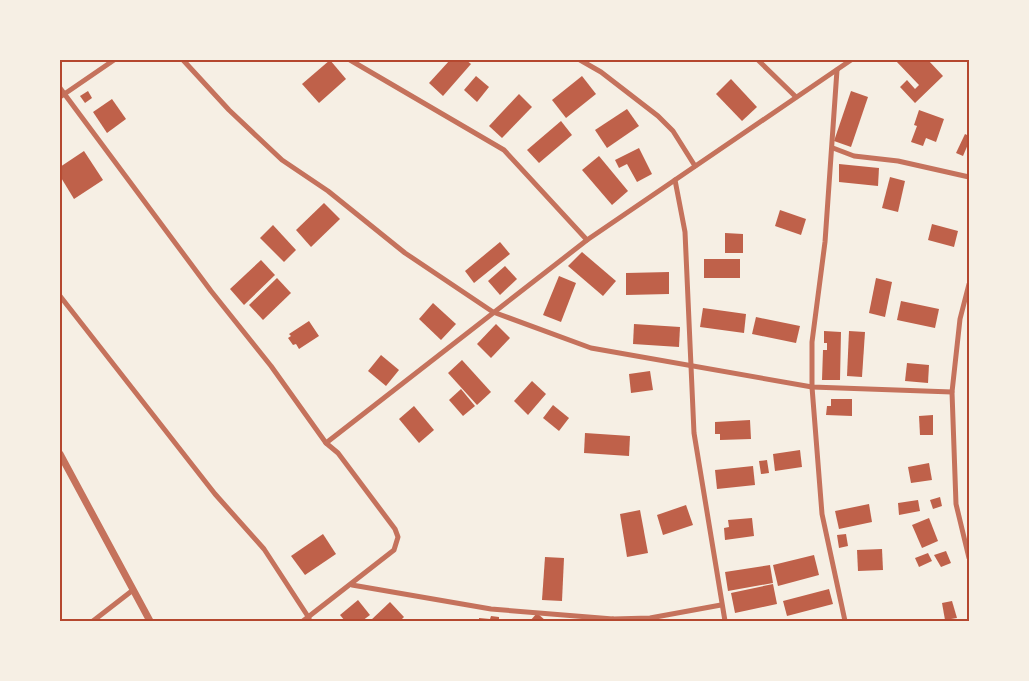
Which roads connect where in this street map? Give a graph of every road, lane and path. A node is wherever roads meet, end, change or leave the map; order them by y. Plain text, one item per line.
1 (114, 60) edge
2 (183, 60) edge
3 (350, 60) edge
4 (580, 60) edge
5 (758, 60) edge
6 (851, 60) edge
7 (837, 70) junction
8 (60, 88) edge
9 (62, 96) edge
10 (796, 97) junction
11 (833, 148) junction
12 (696, 166) junction
13 (969, 177) edge
14 (676, 180) junction
15 (587, 240) junction
16 (969, 284) edge
17 (60, 296) edge
18 (493, 312) junction
19 (690, 364) junction
20 (812, 387) junction
21 (952, 392) junction
22 (326, 443) junction
23 (60, 454) edge
24 (969, 558) edge
25 (352, 585) junction
26 (133, 590) junction
27 (721, 605) junction
28 (309, 618) junction
29 (612, 620) edge
30 (93, 621) edge
31 (150, 621) edge
32 (303, 621) edge
33 (725, 621) edge
34 (845, 621) edge

1 - 9 street
2 - 18 street
3 - 15 street
4 - 12 street
5 - 10 street
6 - 7 street
7 - 10 street
7 - 11 street
8 - 9 street
9 - 22 street
10 - 12 street
11 - 13 street
11 - 20 street
12 - 14 street
14 - 15 street
14 - 19 street
15 - 18 street
16 - 21 street
17 - 28 street
18 - 19 street
18 - 22 street
19 - 20 street
19 - 27 street
20 - 21 street
20 - 34 street
21 - 24 street
22 - 25 street
23 - 26 street
25 - 28 street
25 - 29 street
26 - 30 street
26 - 31 street
27 - 29 street
27 - 33 street
28 - 32 street

